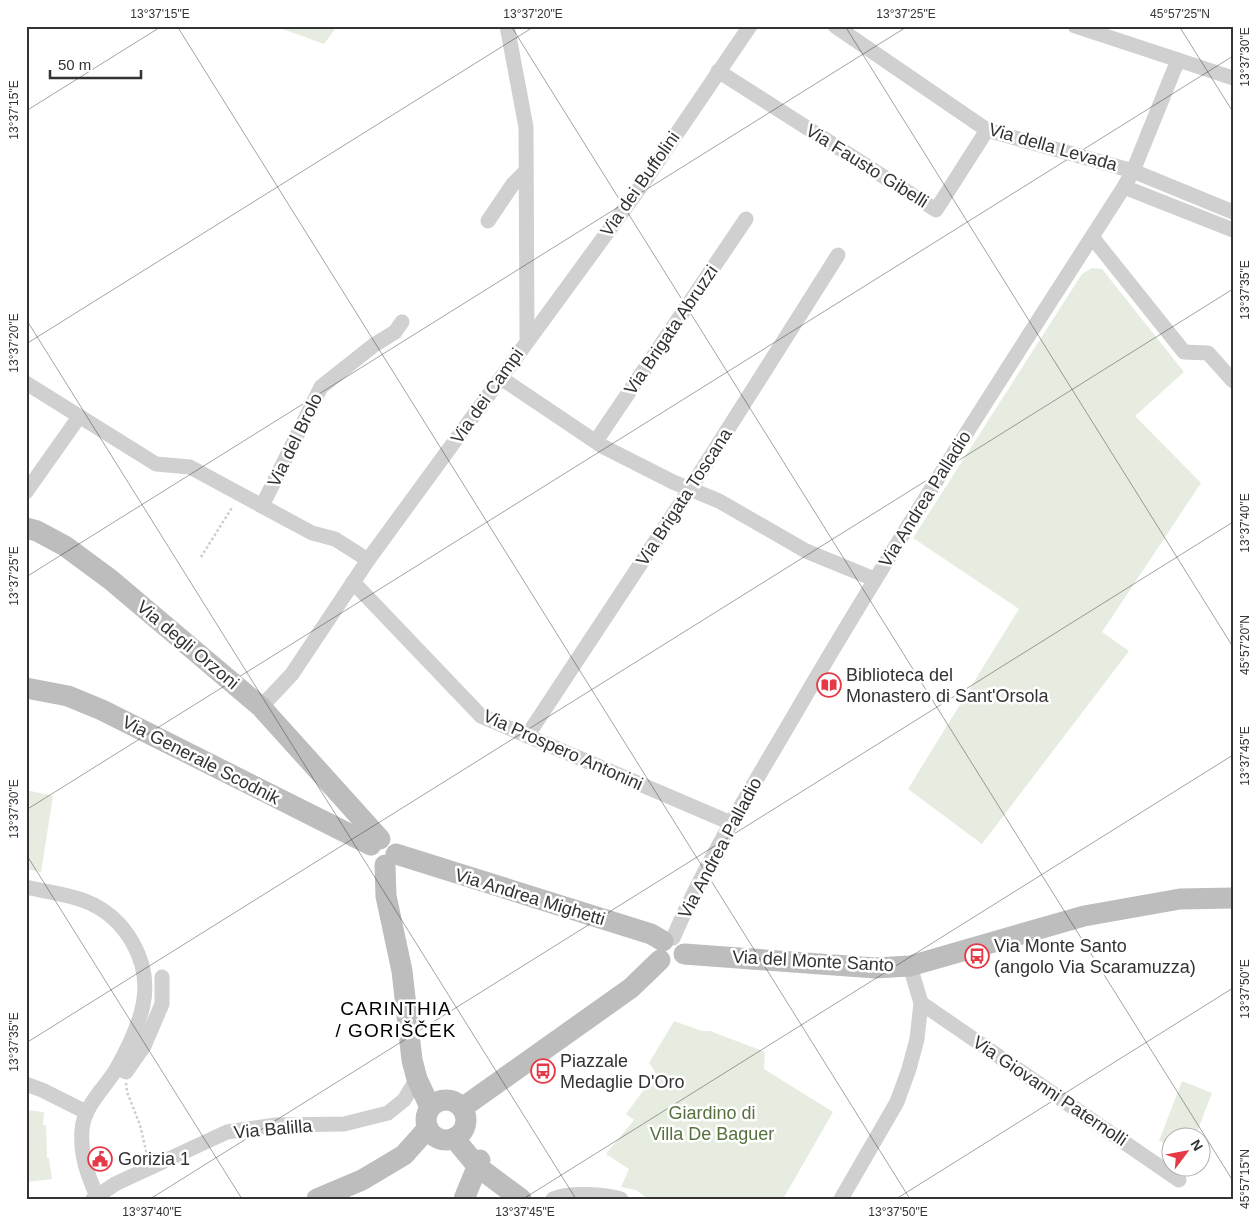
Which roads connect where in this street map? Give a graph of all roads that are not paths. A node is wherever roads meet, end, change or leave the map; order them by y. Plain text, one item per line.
1 (507, 26) edge
2 (750, 26) edge
3 (835, 26) edge
4 (1075, 26) edge
5 (1178, 60) junction
6 (718, 71) junction
7 (1233, 78) edge
8 (987, 130) junction
9 (1133, 171) junction
10 (526, 172) junction
11 (1124, 187) junction
12 (1233, 212) edge
13 (746, 219) dead end
14 (488, 221) dead end
15 (1233, 230) edge
16 (1092, 237) junction
17 (838, 255) dead end
18 (402, 322) dead end
19 (526, 340) junction
20 (501, 378) junction
21 (1233, 381) edge
22 (26, 383) edge
23 (79, 417) junction
24 (596, 441) junction
25 (690, 489) junction
26 (26, 492) edge
27 (262, 506) junction
28 (26, 528) edge
29 (368, 560) junction
30 (874, 579) junction
31 (354, 582) junction
32 (26, 688) edge
33 (261, 707) junction
34 (527, 736) junction
35 (332, 786) junction
36 (308, 813) junction
37 (732, 823) junction
38 (375, 842) junction
39 (391, 860) junction
40 (26, 887) edge
41 (1233, 898) edge
42 (670, 948) junction
43 (910, 966) junction
44 (162, 977) dead end
45 (921, 1003) junction
46 (121, 1070) junction
47 (417, 1080) junction
48 (26, 1084) edge
49 (430, 1107) junction
50 (462, 1108) junction
51 (86, 1112) junction
52 (428, 1128) junction
53 (457, 1137) junction
54 (479, 1164) junction
55 (1179, 1180) dead end
56 (96, 1197) edge
57 (317, 1199) edge
58 (464, 1199) edge
59 (520, 1199) edge
60 (553, 1199) edge
61 (621, 1199) edge
62 (841, 1199) edge

1 - 10 street, Via dei Campi
2 - 6 street, Via dei Buffolini
3 - 8 street, Via della Levada
4 - 5 street
5 - 7 street
5 - 9 street, Via Andrea Palladio
6 - 8 street, Via Fausto Gibelli
6 - 19 street, Via dei Buffolini
8 - 9 street, Via della Levada
9 - 11 street, Via Andrea Palladio
9 - 12 street, Via della Levada
10 - 14 street
10 - 19 street, Via dei Campi
11 - 15 street, Via della Levada
11 - 16 street, Via Andrea Palladio
13 - 24 street, Via Brigata Abruzzi
16 - 21 street
16 - 30 street, Via Andrea Palladio
17 - 25 street, Via Brigata Toscana
18 - 27 street, Via del Brolo
19 - 20 street, Via dei Campi
20 - 24 street
20 - 29 street, Via dei Campi
22 - 23 street, Via del Brolo
23 - 26 street
23 - 27 street, Via del Brolo
24 - 25 street
25 - 30 street
25 - 34 street, Via Brigata Toscana
27 - 29 street, Via del Brolo
28 - 33 main road, Via degli Orzoni
29 - 31 street, Via dei Campi
30 - 37 street, Via Andrea Palladio
31 - 33 street, Via dei Campi
31 - 34 street, Via Prospero Antonini
32 - 36 main road, Via Generale Scodnik
33 - 35 main road, Via degli Orzoni
34 - 37 street, Via Prospero Antonini
35 - 36 main road
35 - 38 main road, Via degli Orzoni
36 - 38 main road, Via Generale Scodnik
37 - 42 street, Via Andrea Palladio
38 - 39 main road, Via degli Orzoni
39 - 42 main road, Via Andrea Mighetti
39 - 47 main road
40 - 46 street
41 - 43 main road, Via del Monte Santo
42 - 43 main road, Via del Monte Santo
42 - 50 main road
43 - 45 street
44 - 46 street
45 - 55 street, Via Giovanni Paternolli
45 - 62 street
46 - 51 street
47 - 49 main road
47 - 56 street, Via Balilla
48 - 51 street
49 - 50 main road
49 - 52 main road
50 - 53 main road
51 - 56 street
52 - 53 main road
52 - 57 main road
53 - 54 main road
54 - 58 main road
54 - 59 main road
60 - 61 street

